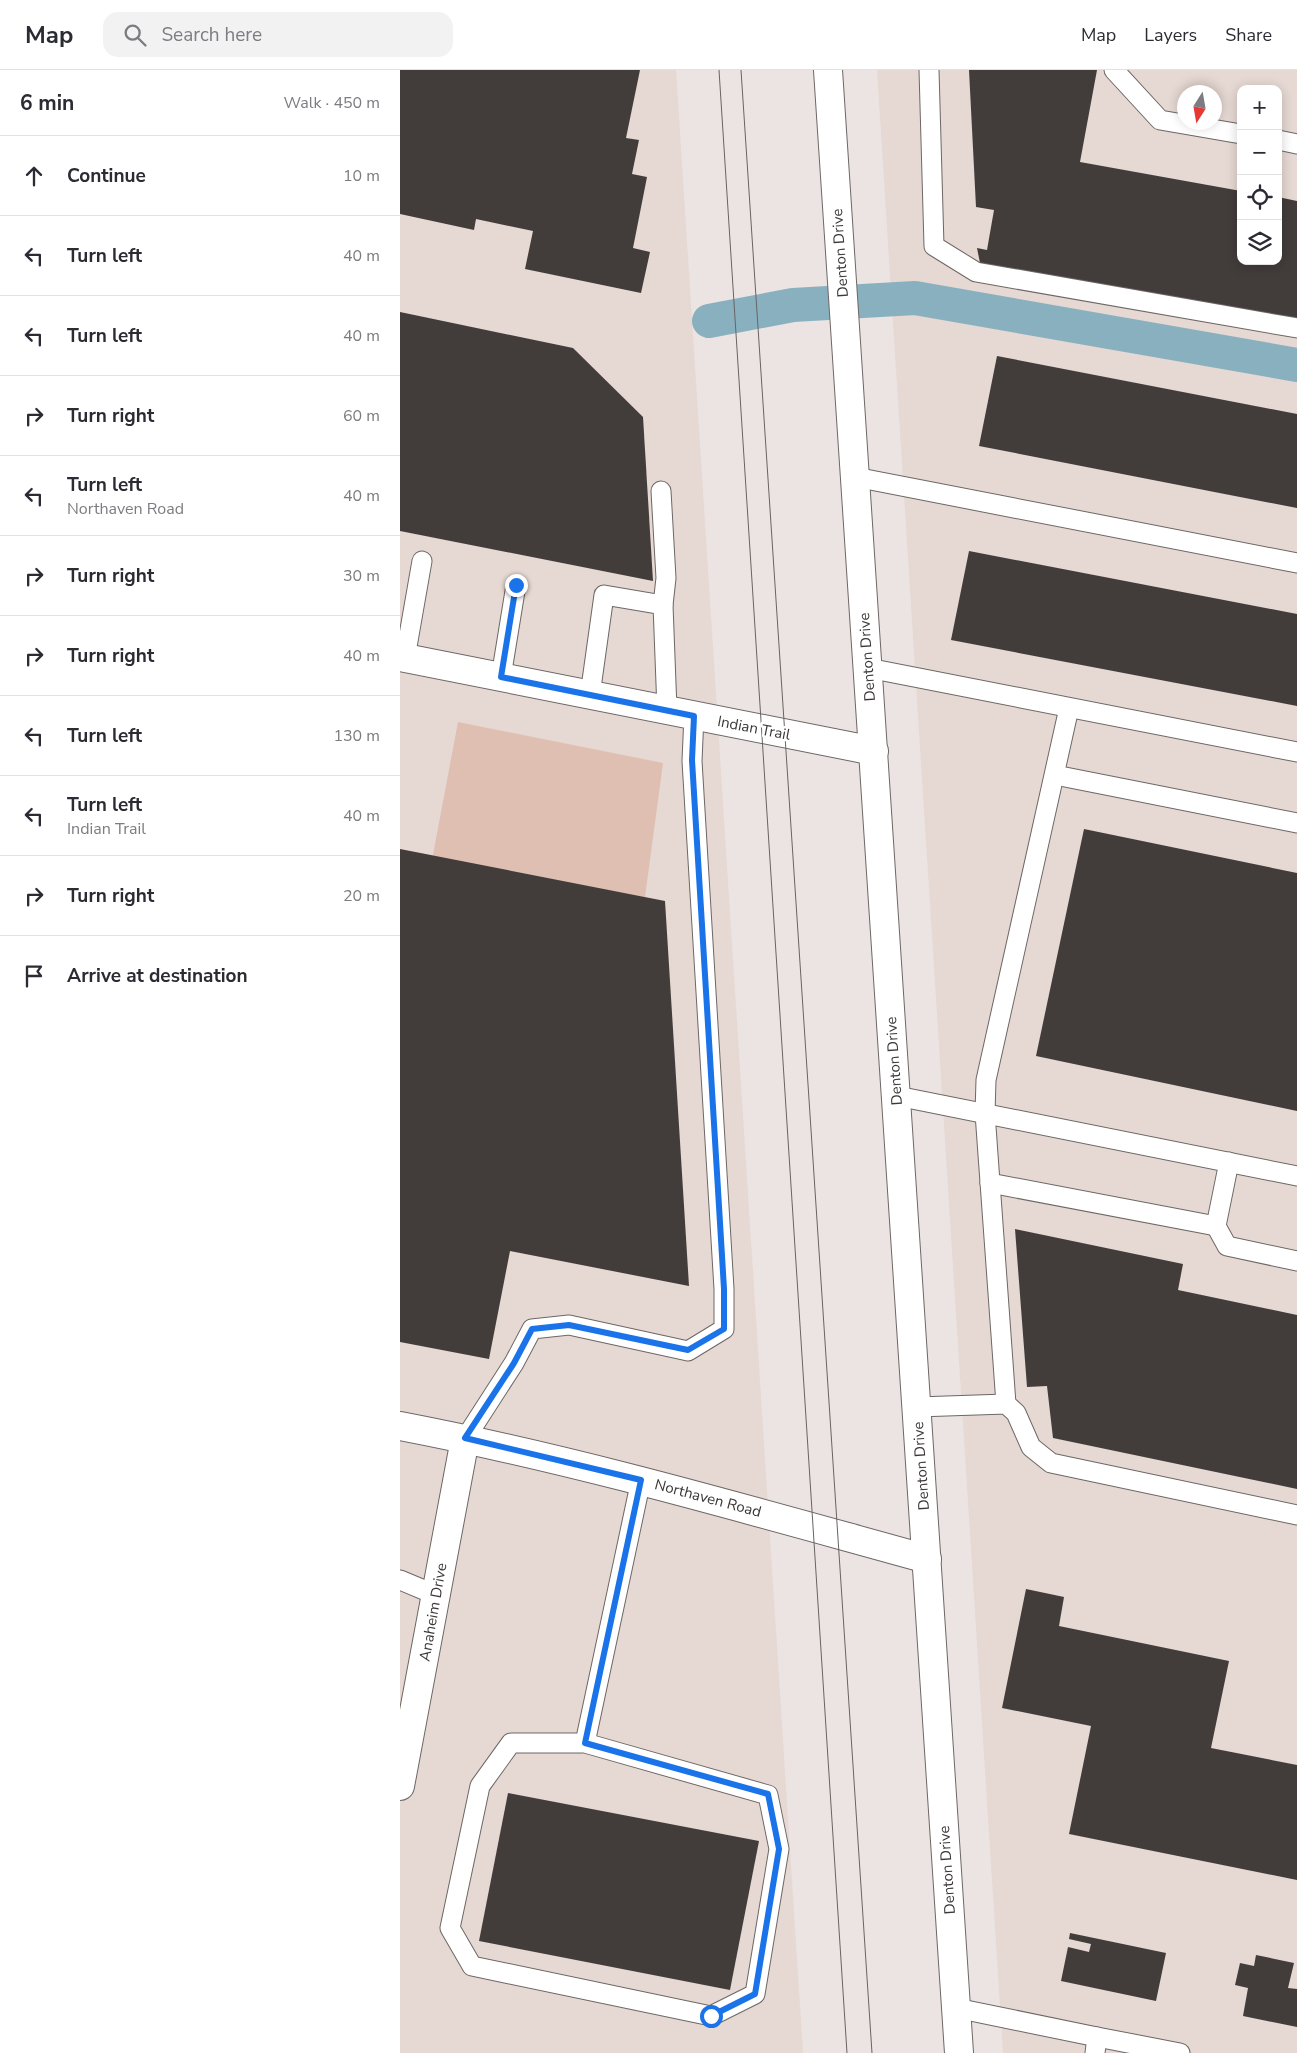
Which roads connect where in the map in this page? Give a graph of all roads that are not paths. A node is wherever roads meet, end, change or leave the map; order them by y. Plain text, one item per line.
1 (828, 70) edge
2 (929, 70) edge
3 (1115, 70) edge
4 (1237, 133) edge
5 (1282, 141) edge
6 (1297, 144) edge
7 (1297, 328) edge
8 (856, 477) junction
9 (661, 491) dead end
10 (422, 561) dead end
11 (1297, 562) edge
12 (516, 585) dead end
13 (663, 606) junction
14 (402, 657) edge
15 (868, 668) junction
16 (501, 677) junction
17 (590, 695) junction
18 (1070, 708) junction
19 (667, 710) junction
20 (694, 716) junction
21 (874, 752) junction
22 (1297, 752) edge
23 (1055, 775) junction
24 (1297, 823) edge
25 (897, 1096) junction
26 (985, 1113) junction
27 (1228, 1162) junction
28 (1297, 1176) edge
29 (990, 1183) junction
30 (1216, 1226) junction
31 (1297, 1261) edge
32 (1006, 1404) junction
33 (917, 1407) junction
34 (400, 1426) edge
35 (465, 1438) junction
36 (641, 1480) junction
37 (1297, 1515) edge
38 (927, 1559) junction
39 (400, 1580) edge
40 (436, 1595) junction
41 (585, 1743) junction
42 (400, 1786) edge
43 (956, 2008) junction
44 (1096, 2045) edge
45 (959, 2053) edge
46 (1180, 2053) edge

1 - 8 street, Denton Drive
2 - 7 lane
3 - 4 lane
5 - 6 lane
8 - 11 lane
8 - 15 street, Denton Drive
9 - 13 lane
10 - 14 lane
12 - 16 lane
13 - 17 lane
13 - 19 lane
14 - 16 street, Indian Trail
15 - 18 lane
15 - 21 street, Denton Drive
16 - 17 street, Indian Trail
17 - 19 street, Indian Trail
18 - 22 lane
18 - 23 lane
19 - 20 street, Indian Trail
20 - 21 street, Indian Trail
20 - 35 lane
21 - 25 street, Denton Drive
23 - 24 lane
23 - 26 lane
25 - 26 lane
25 - 33 street, Denton Drive
26 - 27 lane
26 - 29 lane
27 - 28 lane
27 - 30 lane
29 - 30 lane
29 - 32 lane
30 - 31 lane
32 - 33 lane
32 - 37 lane
33 - 38 street, Denton Drive
34 - 35 street, Northaven Road
35 - 36 street, Northaven Road
35 - 40 street, Anaheim Drive
36 - 38 street, Northaven Road
36 - 41 lane
38 - 43 street, Denton Drive
39 - 40 lane
40 - 42 street, Anaheim Drive
41 - 41 lane
43 - 44 lane
43 - 45 street, Denton Drive
44 - 46 lane

